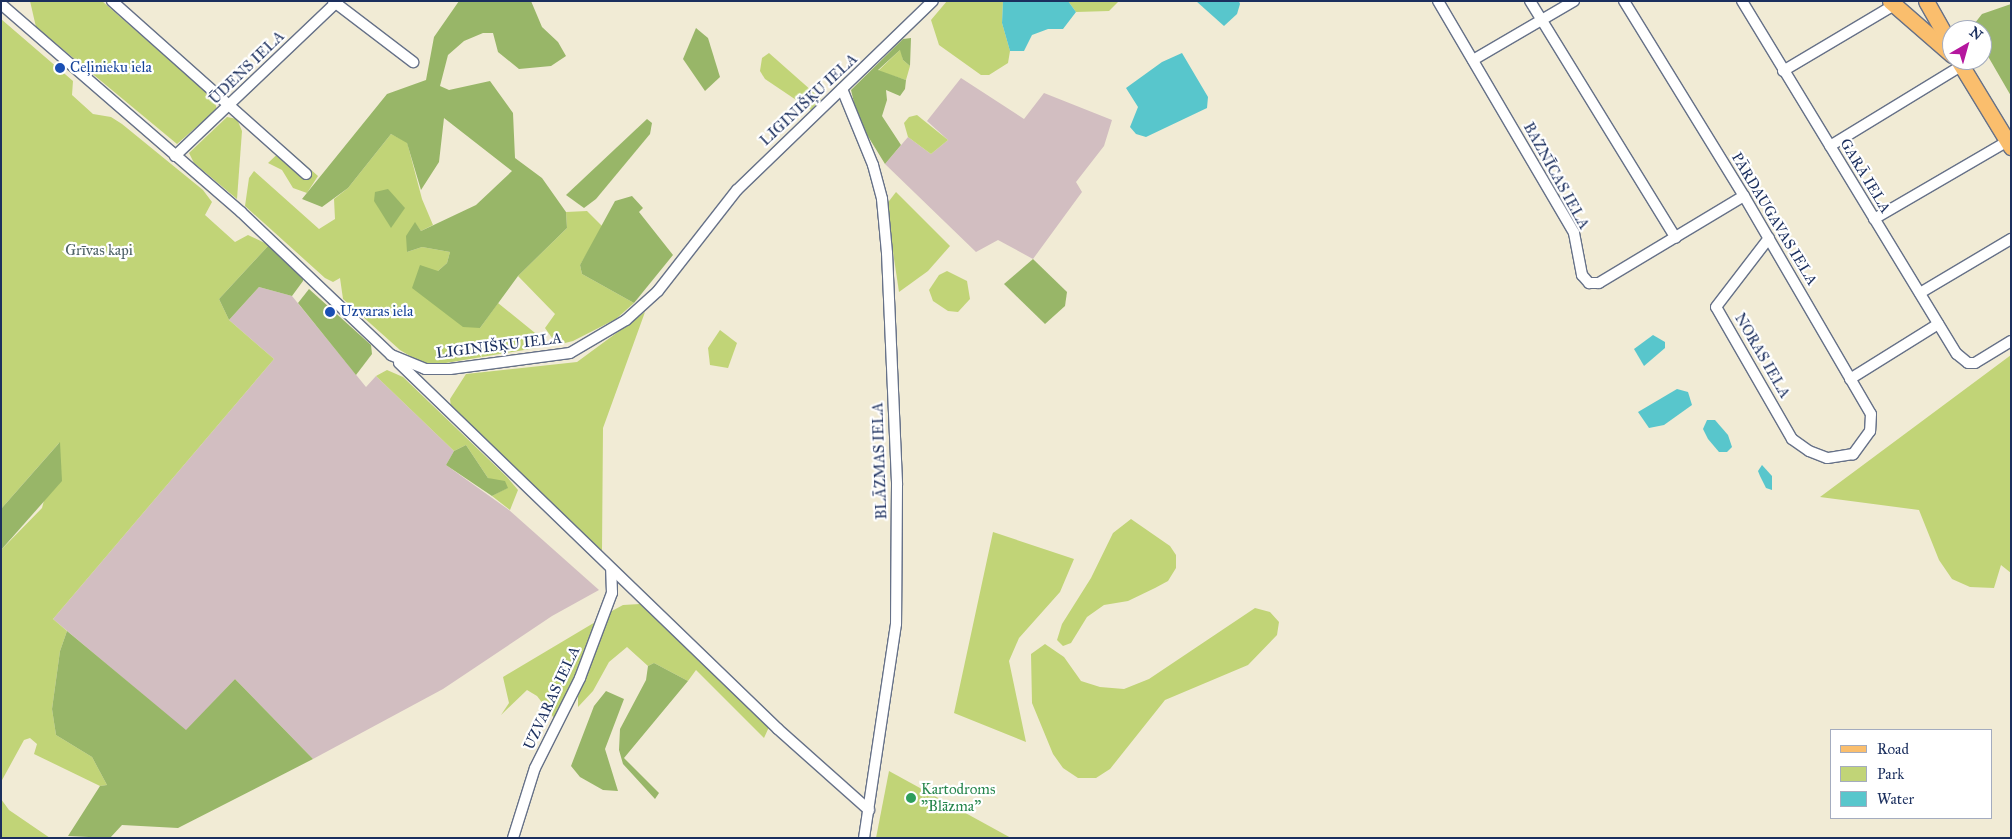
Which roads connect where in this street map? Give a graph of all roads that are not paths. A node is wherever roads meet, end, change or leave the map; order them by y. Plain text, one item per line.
1 (112, 1) edge
2 (933, 1) edge
3 (1438, 1) edge
4 (1530, 1) edge
5 (1574, 1) edge
6 (1624, 1) edge
7 (1742, 1) edge
8 (1926, 1) edge
9 (336, 2) edge
10 (1892, 3) edge
11 (1, 4) edge
12 (1541, 21) junction
13 (1942, 31) edge
14 (1942, 46) edge
15 (1472, 60) junction
16 (413, 62) dead end
17 (1942, 68) edge
18 (1963, 70) edge
19 (1783, 71) junction
20 (842, 89) junction
21 (231, 105) junction
22 (2009, 144) edge
23 (1830, 146) junction
24 (175, 156) junction
25 (306, 174) dead end
26 (1744, 196) junction
27 (1874, 219) junction
28 (1676, 238) junction
29 (1769, 238) junction
30 (2011, 239) edge
31 (1920, 293) junction
32 (1938, 324) junction
33 (2011, 342) edge
34 (392, 355) junction
35 (1850, 379) junction
36 (1853, 454) joint
37 (610, 569) junction
38 (869, 810) junction
39 (513, 838) edge
40 (864, 838) edge

1 - 21 street
2 - 20 street, LIGINIŠĶU IELA
3 - 15 street, BAZNĪCAS IELA
4 - 12 street
5 - 12 street
6 - 26 street, PĀRDAUGAVAS IELA
7 - 19 street, GARĀ IELA
8 - 13 main road
9 - 16 street
9 - 21 street, ŪDENS IELA
10 - 14 main road
10 - 19 street
11 - 24 street, LIGINIŠĶU IELA
12 - 15 street
12 - 28 street
15 - 28 street, BAZNĪCAS IELA
17 - 23 street
18 - 22 main road
19 - 23 street, GARĀ IELA
20 - 34 street, LIGINIŠĶU IELA
20 - 38 street, BLĀZMAS IELA
21 - 24 street, ŪDENS IELA
21 - 25 street
22 - 27 street
23 - 27 street, GARĀ IELA
24 - 34 street, LIGINIŠĶU IELA
26 - 28 street
26 - 29 street, PĀRDAUGAVAS IELA
27 - 31 street, GARĀ IELA
29 - 35 street, PĀRDAUGAVAS IELA
29 - 36 street, NORAS IELA
30 - 31 street
31 - 32 street, GARĀ IELA
32 - 33 street, GARĀ IELA
32 - 35 street
34 - 37 street
35 - 36 street, PĀRDAUGAVAS IELA
37 - 38 street
37 - 39 street, UZVARAS IELA
38 - 40 street, BLĀZMAS IELA

